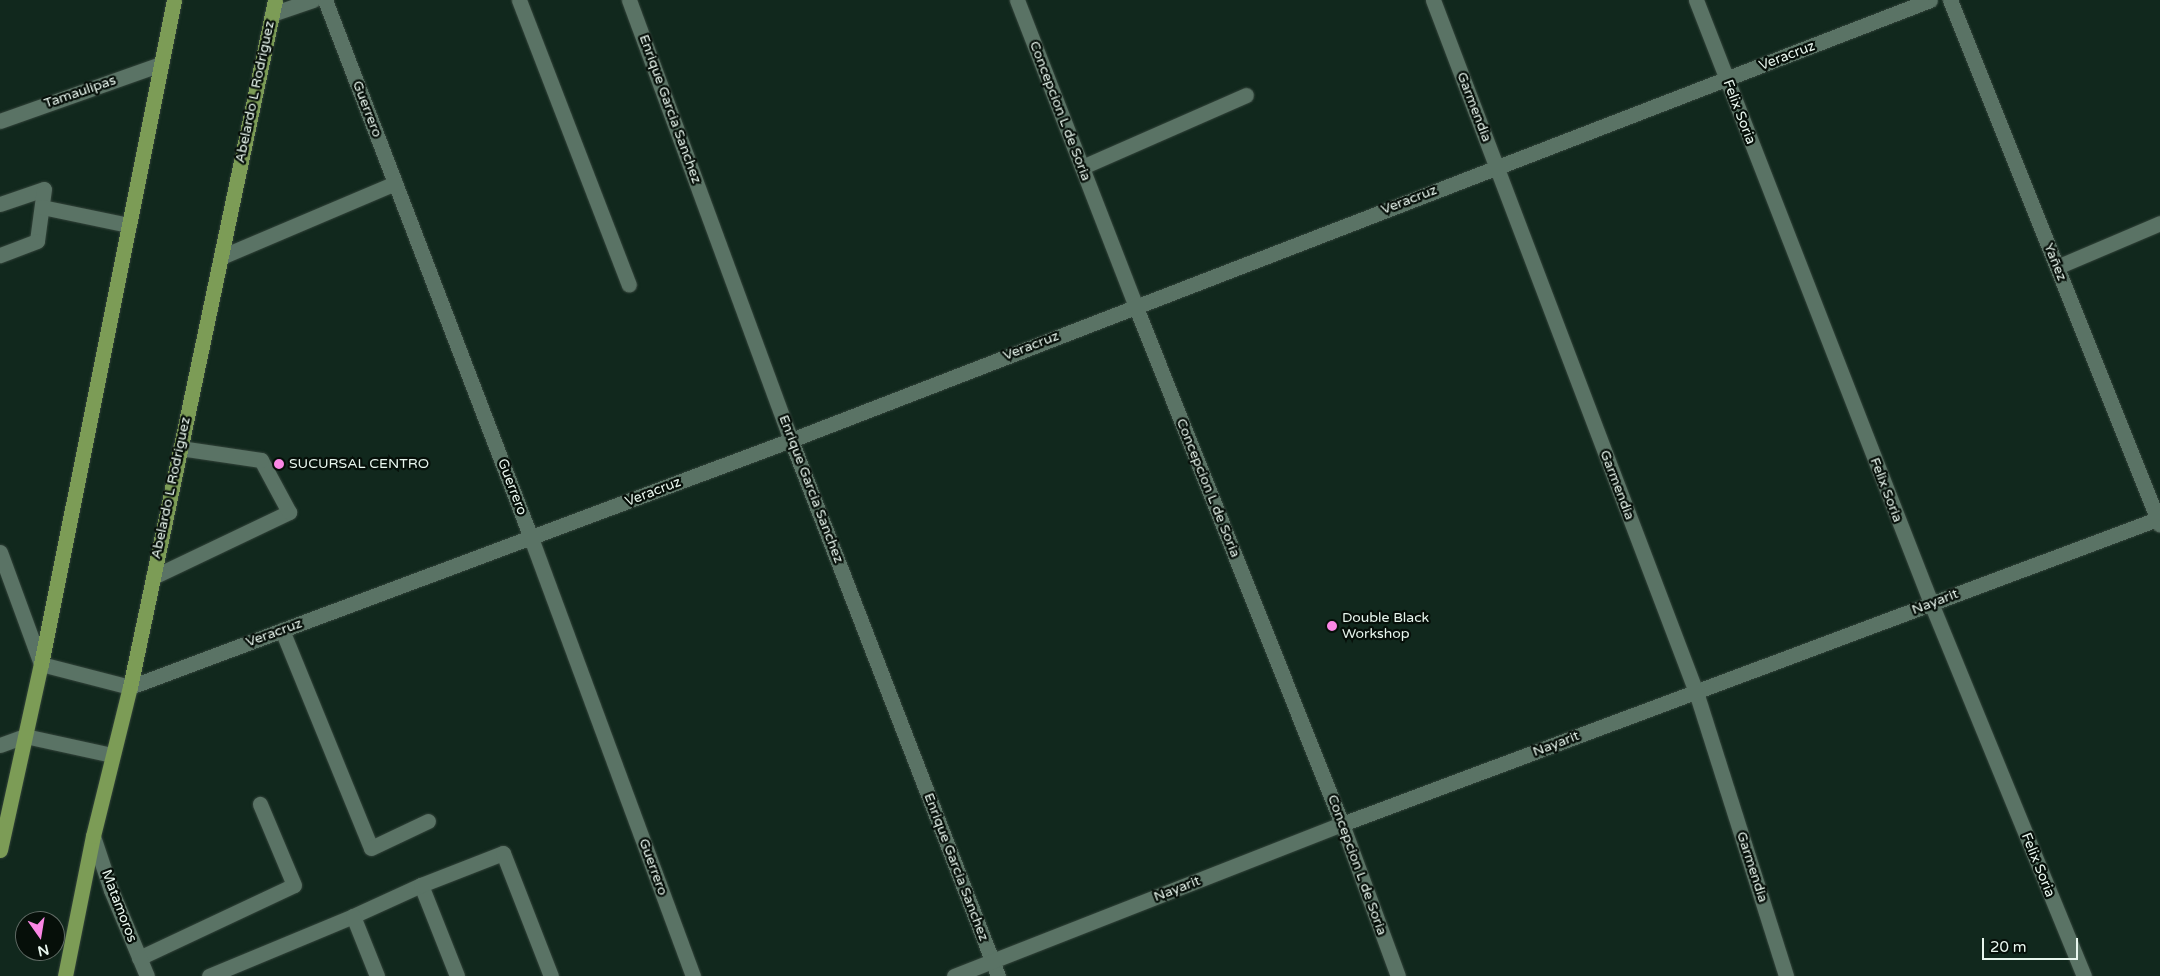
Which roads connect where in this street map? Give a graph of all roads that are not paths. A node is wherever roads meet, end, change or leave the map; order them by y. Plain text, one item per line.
1 (174, 0) edge
2 (313, 0) edge
3 (325, 0) edge
4 (519, 0) edge
5 (629, 0) edge
6 (1017, 0) edge
7 (1433, 0) edge
8 (1696, 0) edge
9 (1930, 0) edge
10 (1950, 0) edge
11 (273, 7) edge
12 (161, 64) junction
13 (1726, 80) junction
14 (1246, 95) dead end
15 (0, 121) edge
16 (1497, 166) junction
17 (1082, 167) junction
18 (395, 183) junction
19 (0, 204) edge
20 (42, 206) junction
21 (2160, 223) edge
22 (129, 225) junction
23 (0, 254) edge
24 (220, 257) junction
25 (2057, 267) junction
26 (629, 284) dead end
27 (1136, 305) junction
28 (792, 440) junction
29 (180, 448) junction
30 (2159, 520) edge
31 (532, 538) junction
32 (0, 552) edge
33 (153, 576) junction
34 (1931, 604) junction
35 (282, 630) junction
36 (42, 664) junction
37 (130, 687) junction
38 (1696, 692) junction
39 (25, 736) junction
40 (0, 745) edge
41 (112, 755) junction
42 (260, 804) dead end
43 (428, 821) dead end
44 (1342, 824) junction
45 (93, 836) junction
46 (0, 850) edge
47 (421, 885) junction
48 (353, 916) junction
49 (139, 958) junction
50 (992, 961) junction
51 (65, 976) edge
52 (147, 976) edge
53 (210, 976) edge
54 (377, 976) edge
55 (457, 976) edge
56 (551, 976) edge
57 (693, 976) edge
58 (954, 976) edge
59 (998, 976) edge
60 (1398, 976) edge
61 (1786, 976) edge
62 (2084, 976) edge

1 - 12 main road
2 - 11 street
3 - 18 street, Guerrero
4 - 26 street
5 - 28 street, Enrique Garcia Sanchez
6 - 17 street, Concepcion L de Soria
7 - 16 street, Garmendia
8 - 13 street, Felix Soria
9 - 13 street, Veracruz
10 - 25 street, Yañez
11 - 24 main road, Abelardo L Rodriguez
12 - 15 street, Tamaulipas
12 - 22 main road
13 - 16 street, Veracruz
13 - 34 street, Felix Soria
14 - 17 street
16 - 27 street, Veracruz
16 - 38 street, Garmendia
17 - 27 street, Concepcion L de Soria
18 - 24 street
18 - 31 street, Guerrero
19 - 20 street
20 - 22 street
20 - 23 street
21 - 25 street
22 - 36 main road
24 - 29 main road, Abelardo L Rodriguez
25 - 30 street, Yañez
27 - 28 street, Veracruz
27 - 44 street, Concepcion L de Soria
28 - 31 street, Veracruz
28 - 50 street, Enrique Garcia Sanchez
29 - 33 main road, Abelardo L Rodriguez
29 - 33 street
30 - 34 street, Nayarit
31 - 35 street, Veracruz
31 - 57 street, Guerrero
32 - 36 street
33 - 37 main road, Abelardo L Rodriguez
34 - 38 street, Nayarit
34 - 62 street, Felix Soria
35 - 37 street, Veracruz
35 - 43 street
36 - 37 street
36 - 39 main road
37 - 41 main road, Abelardo L Rodriguez
38 - 44 street, Nayarit
38 - 61 street, Garmendia
39 - 40 street
39 - 41 street
39 - 46 main road
41 - 45 main road, Abelardo L Rodriguez
42 - 49 street
44 - 50 street, Nayarit
44 - 60 street, Concepcion L de Soria
45 - 49 street, Matamoros
45 - 51 main road, Abelardo L Rodriguez
47 - 48 street
47 - 55 street
47 - 56 street
48 - 53 street
48 - 54 street
49 - 52 street, Matamoros
50 - 58 street, Nayarit
50 - 59 street, Enrique Garcia Sanchez

